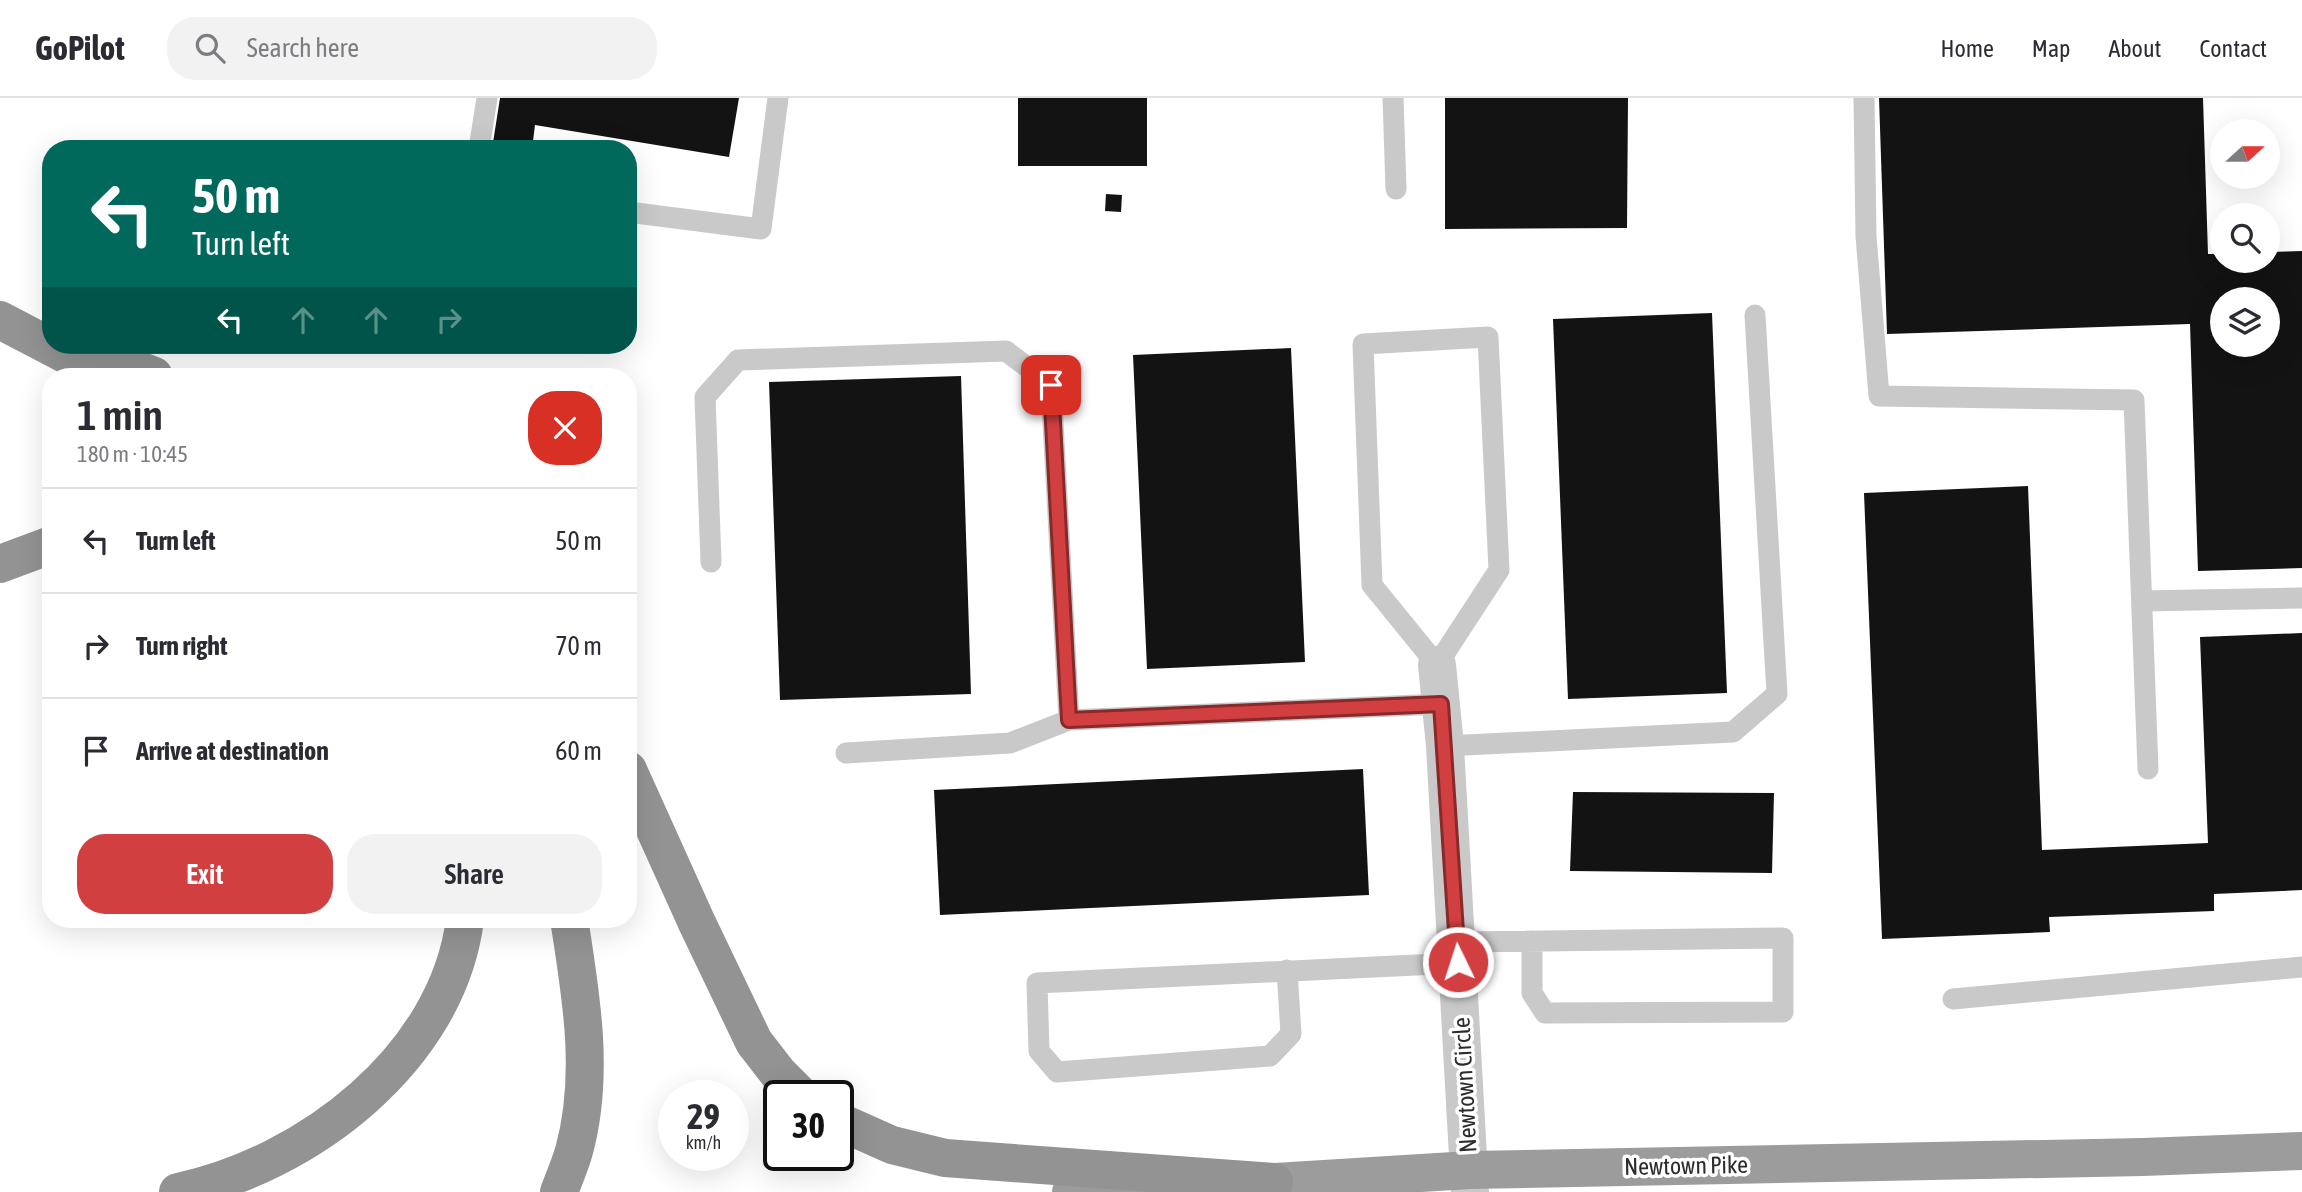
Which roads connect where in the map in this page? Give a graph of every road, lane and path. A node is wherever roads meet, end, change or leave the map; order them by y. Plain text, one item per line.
1 (487, 98) edge
2 (778, 98) edge
3 (1393, 98) edge
4 (1864, 98) edge
5 (480, 140) edge
6 (1396, 189) dead end
7 (637, 213) edge
8 (1755, 315) dead end
9 (0, 320) edge
10 (42, 343) edge
11 (61, 354) edge
12 (86, 368) edge
13 (42, 548) edge
14 (711, 562) dead end
15 (0, 564) edge
16 (2302, 598) edge
17 (2142, 601) junction
18 (1437, 666) junction
19 (1441, 704) junction
20 (1069, 720) junction
21 (1445, 746) junction
22 (846, 753) dead end
23 (2148, 769) dead end
24 (637, 790) edge
25 (464, 928) edge
26 (570, 928) edge
27 (1532, 941) junction
28 (1457, 952) junction
29 (2302, 967) edge
30 (1287, 970) junction
31 (1954, 999) dead end
32 (785, 1080) edge
33 (854, 1128) edge
34 (2302, 1151) edge
35 (1470, 1181) edge
36 (1274, 1182) junction
37 (178, 1192) edge
38 (559, 1192) edge
39 (1071, 1192) edge

1 - 5 lane
2 - 7 lane
3 - 6 lane
4 - 17 lane
8 - 21 lane
9 - 10 highway
11 - 12 highway
13 - 15 highway
14 - 20 lane
16 - 17 lane
17 - 23 lane
18 - 18 lane
18 - 19 street, Newtown Circle
19 - 20 lane
19 - 21 street, Newtown Circle
20 - 22 lane
21 - 28 street, Newtown Circle
24 - 32 highway
25 - 37 highway
26 - 38 highway
27 - 27 lane
27 - 28 lane
28 - 30 lane
28 - 35 street, Newtown Circle
29 - 31 lane
30 - 30 lane
33 - 36 highway
34 - 35 highway, Newtown Pike
35 - 36 highway, Newtown Pike
36 - 39 highway, Newtown Pike

